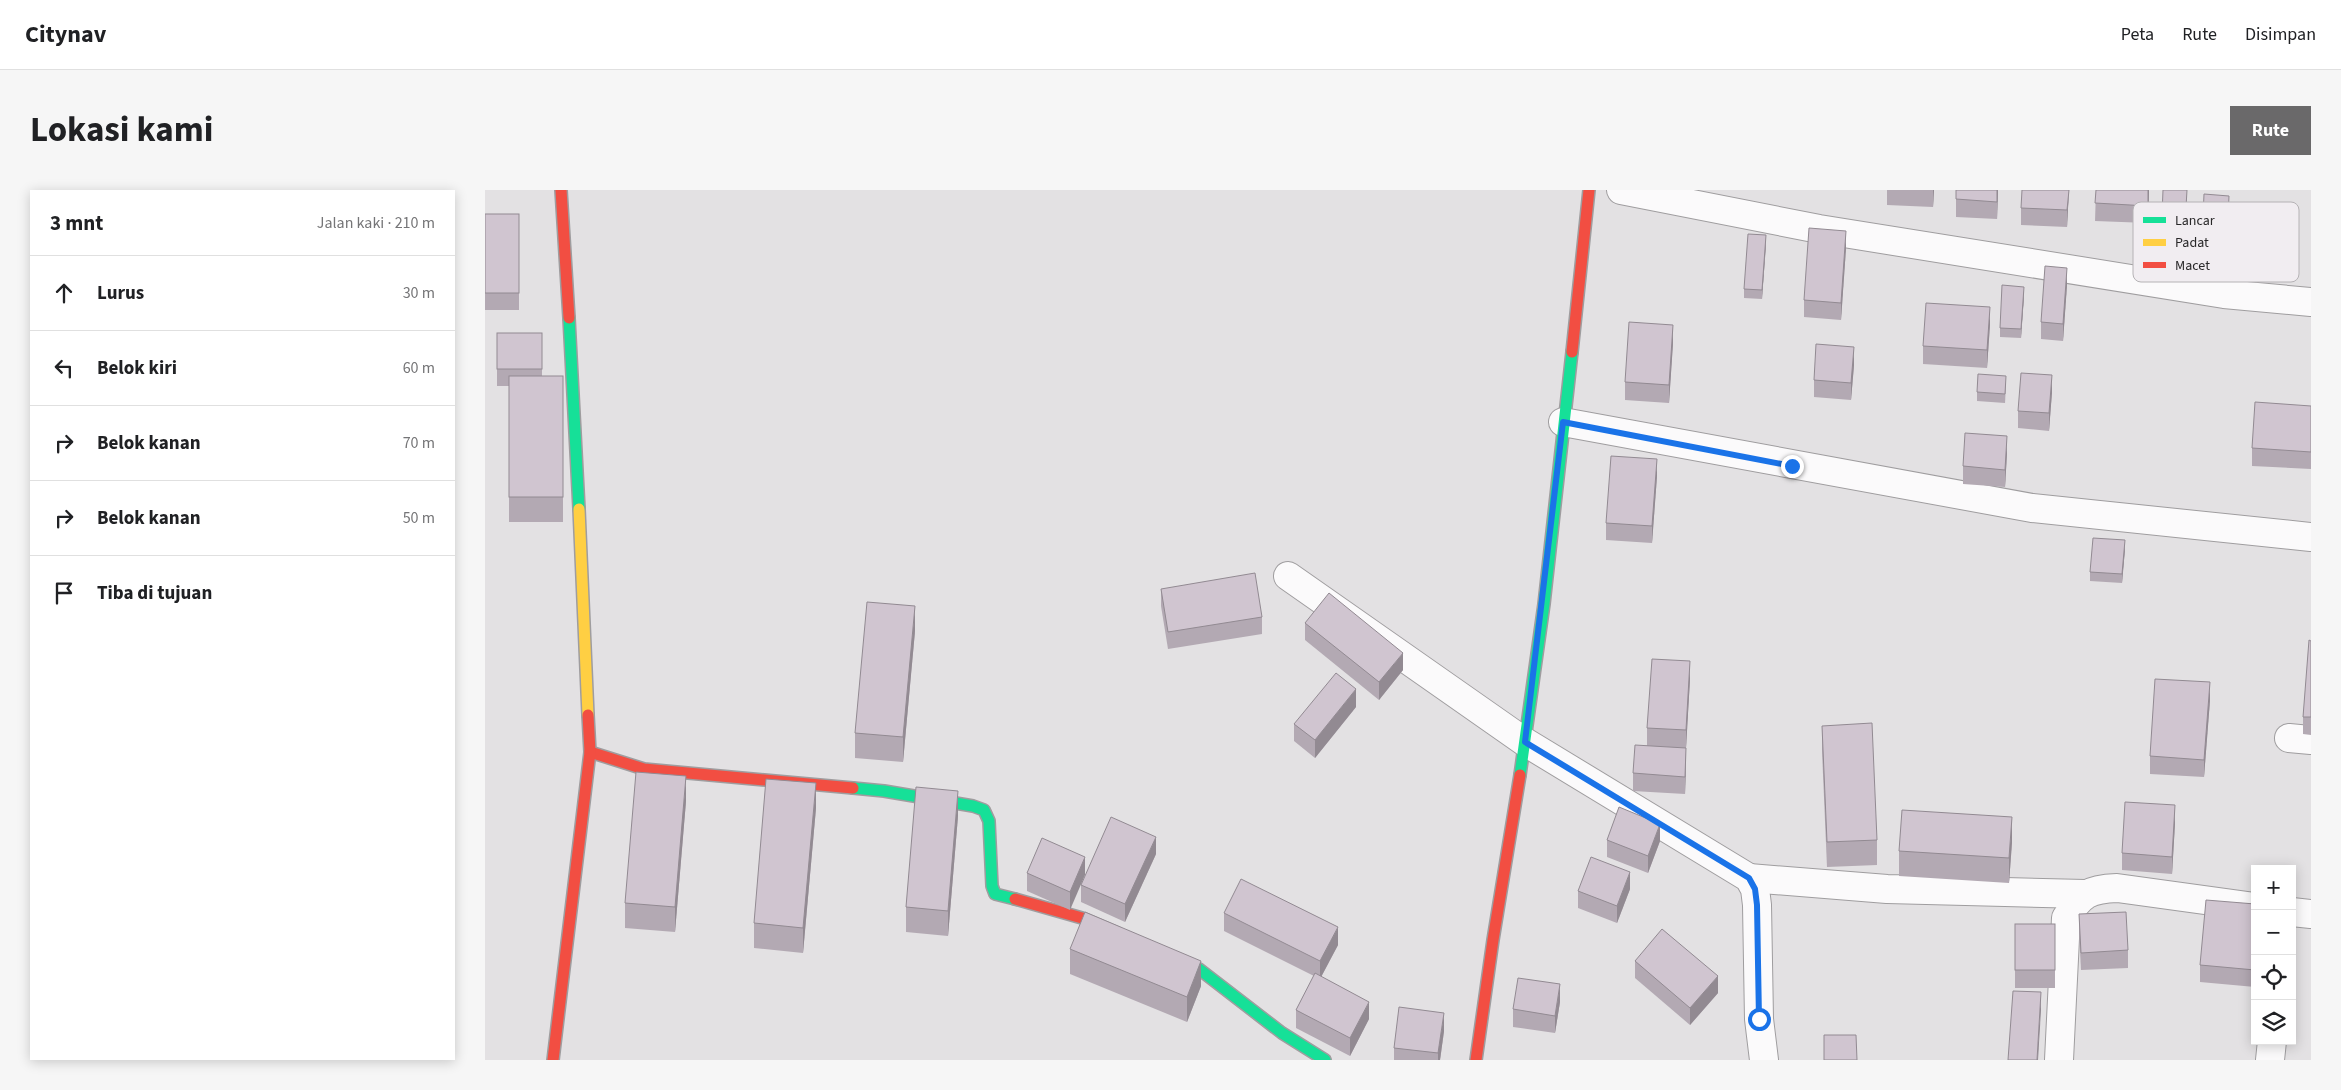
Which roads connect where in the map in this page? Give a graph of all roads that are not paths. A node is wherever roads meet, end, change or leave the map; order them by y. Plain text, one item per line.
1 (561, 190) edge
2 (1589, 190) edge
3 (1621, 190) edge
4 (2133, 279) edge
5 (2149, 282) edge
6 (2311, 302) edge
7 (1563, 422) junction
8 (2311, 536) edge
9 (1288, 576) dead end
10 (1525, 742) junction
11 (590, 752) junction
12 (1749, 878) junction
13 (2085, 894) junction
14 (2251, 906) edge
15 (2296, 912) edge
16 (2311, 914) edge
17 (1127, 938) edge
18 (1154, 950) edge
19 (2272, 1045) edge
20 (553, 1060) edge
21 (1325, 1060) edge
22 (1476, 1060) edge
23 (1764, 1060) edge
24 (2059, 1060) edge
25 (2270, 1060) edge

1 - 11 street
2 - 7 street
3 - 4 street
5 - 6 street
7 - 8 street
7 - 10 street
9 - 10 street
10 - 12 street
10 - 22 street
11 - 17 street
11 - 20 street
12 - 13 street
12 - 23 street
13 - 14 street
13 - 24 street
15 - 16 street
18 - 21 street
19 - 25 street

